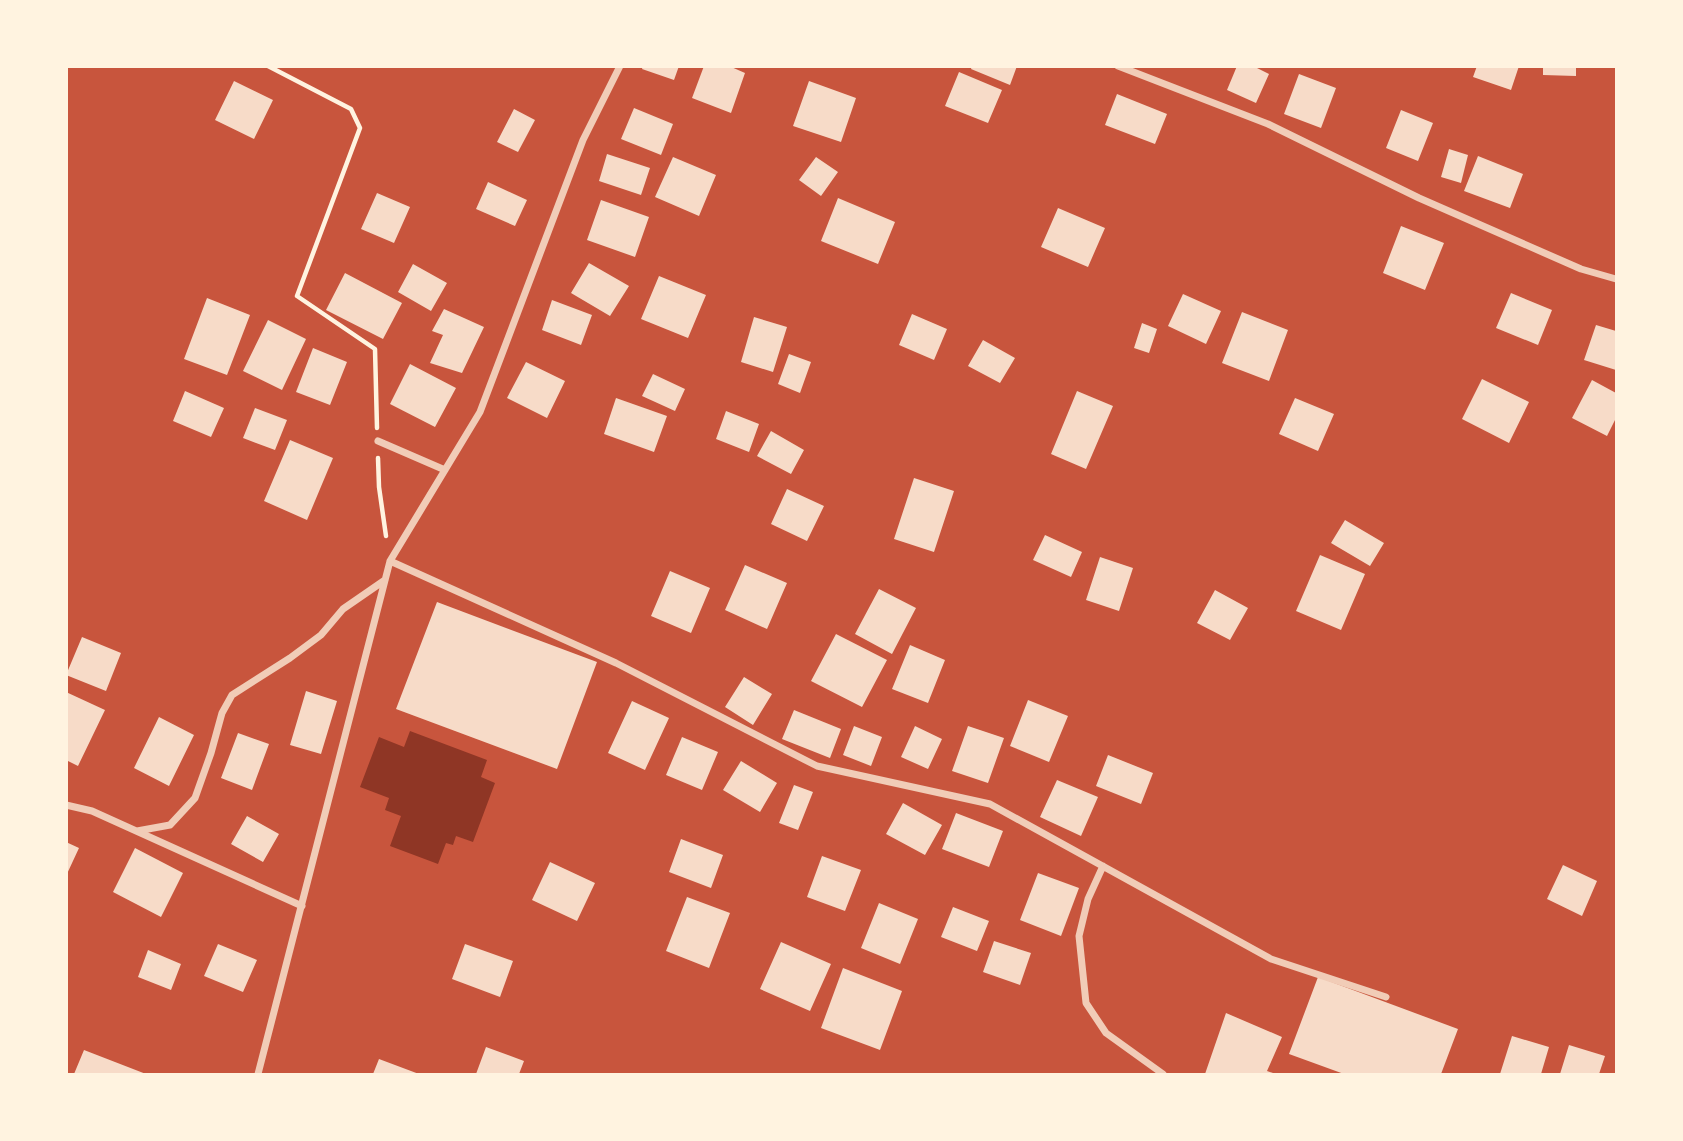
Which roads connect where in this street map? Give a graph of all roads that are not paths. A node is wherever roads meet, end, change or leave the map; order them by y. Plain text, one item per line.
1 (620, 66) edge
2 (1118, 66) edge
3 (1616, 279) edge
4 (377, 441) road end
5 (445, 470) junction
6 (390, 561) junction
7 (385, 579) junction
8 (66, 805) edge
9 (137, 831) junction
10 (1103, 866) junction
11 (302, 906) junction
12 (1386, 997) dead end
13 (258, 1074) edge
14 (1163, 1074) edge

1 - 5 street
2 - 3 street
4 - 5 street
5 - 6 street
6 - 7 street
6 - 10 street
7 - 9 street
7 - 11 street
8 - 9 street
9 - 11 street
10 - 12 street
10 - 14 street
11 - 13 street

